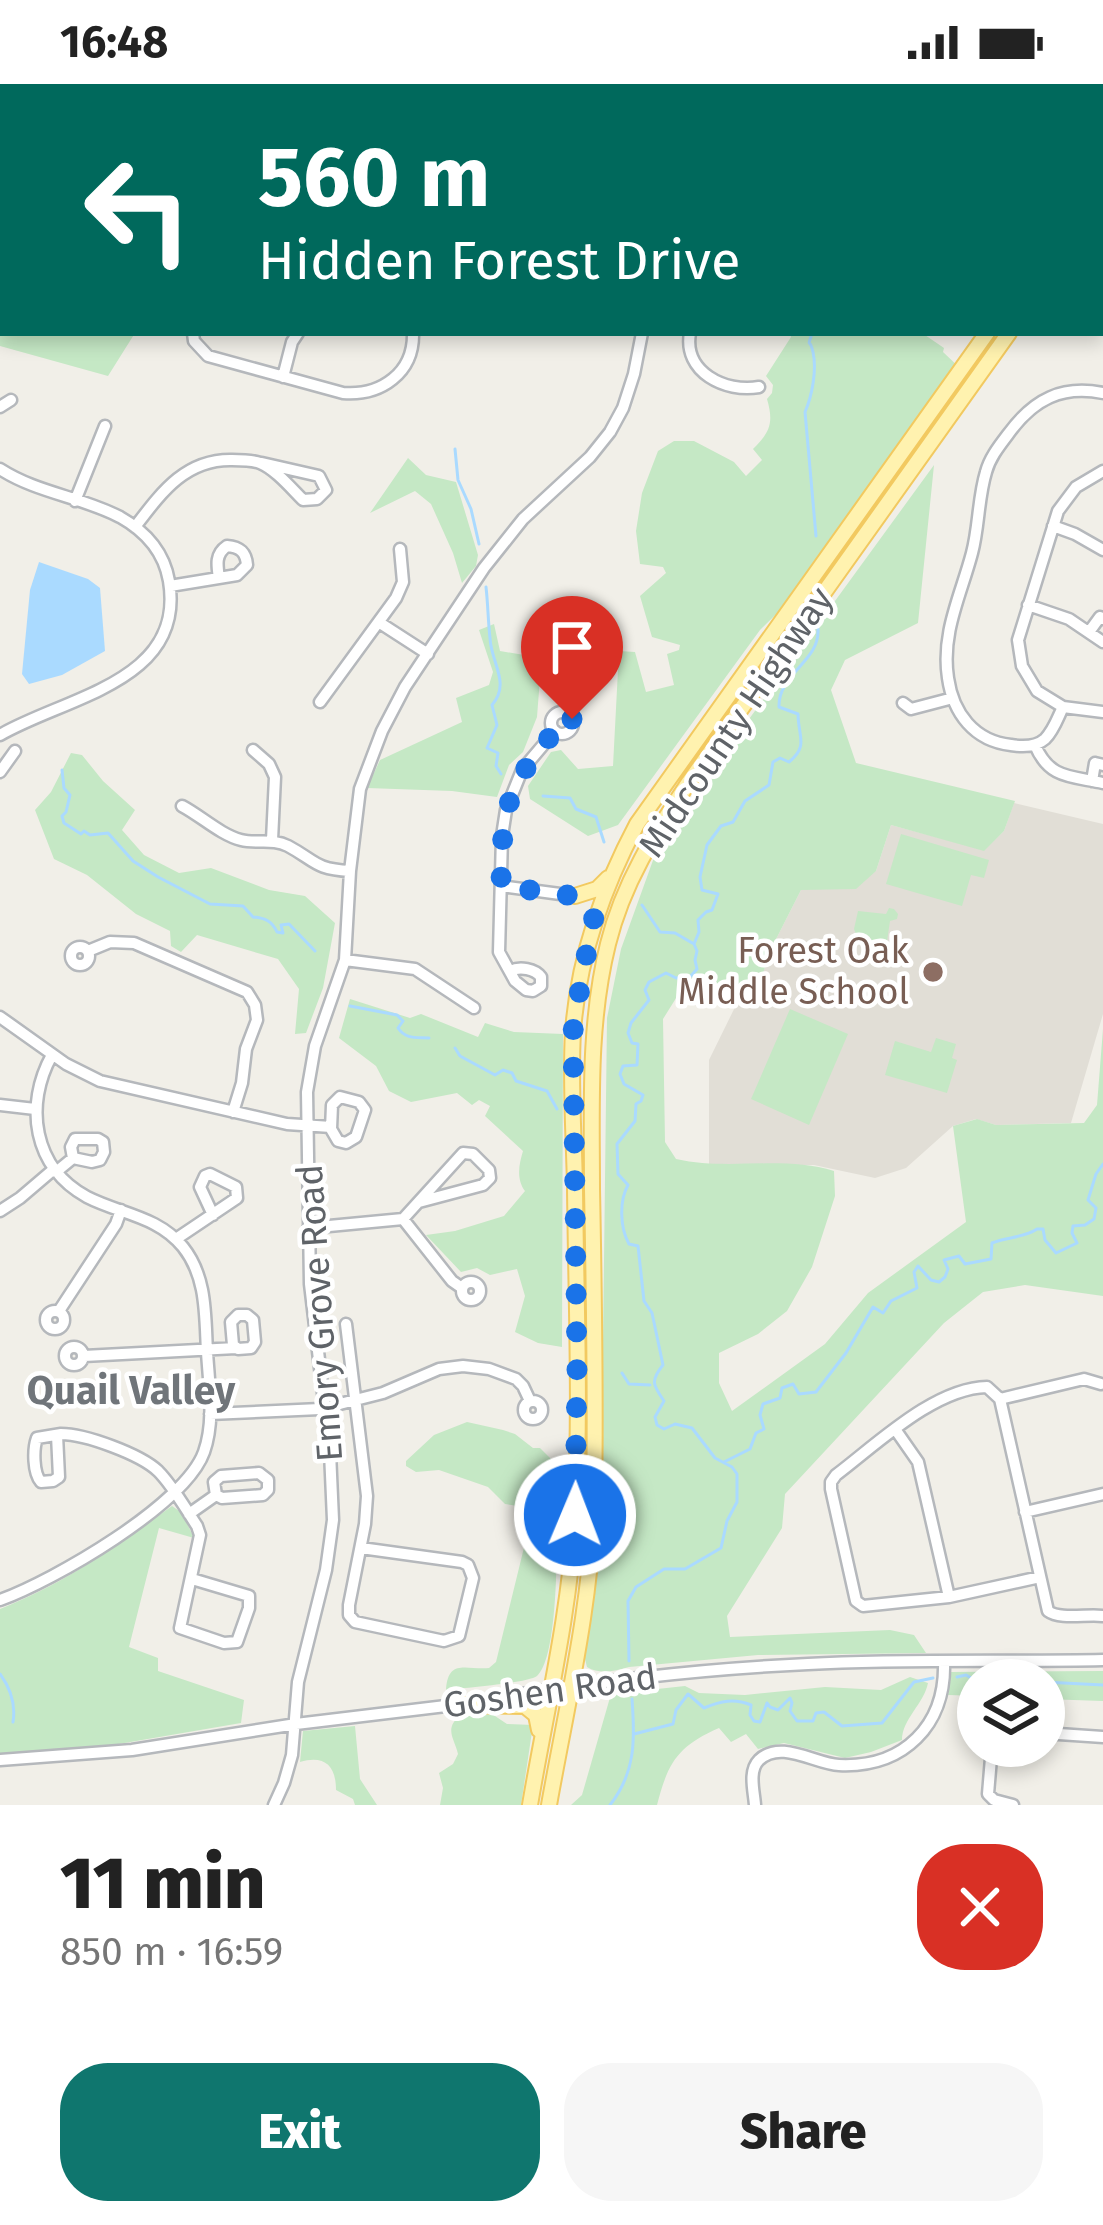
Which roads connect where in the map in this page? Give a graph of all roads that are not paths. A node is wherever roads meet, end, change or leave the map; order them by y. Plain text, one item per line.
1 (193, 336) edge
2 (296, 336) edge
3 (413, 336) edge
4 (641, 336) edge
5 (690, 336) edge
6 (985, 336) edge
7 (1007, 336) edge
8 (283, 377) junction
9 (758, 387) dead end
10 (1103, 393) edge
11 (105, 426) dead end
12 (262, 463) junction
13 (0, 469) edge
14 (1103, 471) edge
15 (75, 501) junction
16 (1053, 526) junction
17 (135, 527) junction
18 (400, 549) dead end
19 (1103, 550) edge
20 (219, 578) dead end
21 (170, 586) junction
22 (1028, 605) junction
23 (1103, 619) edge
24 (380, 623) junction
25 (1089, 632) junction
26 (1103, 642) edge
27 (428, 654) junction
28 (953, 698) junction
29 (320, 702) dead end
30 (903, 703) dead end
31 (1063, 706) junction
32 (1103, 712) edge
33 (555, 731) dead end
34 (0, 735) edge
35 (1035, 745) junction
36 (253, 750) dead end
37 (1103, 765) edge
38 (1097, 782) edge
39 (182, 806) dead end
40 (272, 840) junction
41 (350, 871) junction
42 (611, 875) junction
43 (501, 886) junction
44 (574, 896) junction
45 (595, 921) junction
46 (88, 951) dead end
47 (345, 960) junction
48 (510, 970) dead end
49 (474, 1008) dead end
50 (0, 1017) edge
51 (52, 1055) junction
52 (0, 1105) edge
53 (35, 1109) junction
54 (233, 1112) junction
55 (307, 1126) junction
56 (331, 1126) dead end
57 (73, 1158) dead end
58 (55, 1171) junction
59 (419, 1202) junction
60 (122, 1210) junction
61 (213, 1215) dead end
62 (0, 1218) edge
63 (403, 1219) junction
64 (308, 1228) junction
65 (176, 1239) junction
66 (463, 1288) dead end
67 (58, 1311) dead end
68 (346, 1324) dead end
69 (236, 1348) dead end
70 (207, 1350) junction
71 (84, 1356) dead end
72 (1102, 1386) edge
73 (1000, 1399) junction
74 (355, 1401) junction
75 (530, 1401) dead end
76 (325, 1408) junction
77 (210, 1414) junction
78 (895, 1429) junction
79 (57, 1435) dead end
80 (174, 1493) junction
81 (1103, 1494) edge
82 (216, 1495) junction
83 (1025, 1512) junction
84 (189, 1514) junction
85 (361, 1548) junction
86 (1040, 1577) junction
87 (192, 1579) junction
88 (949, 1598) junction
89 (0, 1600) edge
90 (1103, 1616) edge
91 (1103, 1660) edge
92 (944, 1662) junction
93 (569, 1686) junction
94 (550, 1689) junction
95 (452, 1705) junction
96 (296, 1724) junction
97 (1065, 1734) edge
98 (1103, 1737) edge
99 (541, 1738) junction
100 (0, 1760) edge
101 (990, 1767) edge
102 (281, 1803) edge
103 (530, 1805) edge
104 (549, 1805) edge
105 (755, 1805) edge
106 (1013, 1805) edge

1 - 8 street
2 - 8 street
3 - 8 street
4 - 27 street, Emory Grove Road
5 - 9 street
6 - 42 main road, Midcounty Highway
7 - 93 main road, Midcounty Highway
10 - 28 street
11 - 15 street
12 - 12 street
12 - 17 street
13 - 15 street
14 - 16 street
15 - 17 street
16 - 19 street
16 - 22 street
17 - 21 street
18 - 24 street
20 - 21 street
21 - 34 street
22 - 25 street
22 - 31 street
23 - 25 street
24 - 27 street
24 - 29 street
25 - 26 street
27 - 41 street, Emory Grove Road
28 - 30 street
28 - 35 street
31 - 32 street
31 - 35 street
33 - 43 street
35 - 38 street
36 - 40 street
37 - 38 street
39 - 40 street
40 - 41 street
41 - 47 street, Emory Grove Road
42 - 44 main road
42 - 45 main road, Midcounty Highway
43 - 44 street
43 - 48 street
44 - 45 main road
45 - 94 main road, Midcounty Highway
46 - 54 street
47 - 49 street
47 - 55 street, Emory Grove Road
50 - 51 street
51 - 53 street
51 - 54 street
52 - 53 street
53 - 58 street
54 - 55 street
55 - 56 street
55 - 64 street, Emory Grove Road
57 - 58 street
58 - 60 street
58 - 62 street
59 - 59 street
59 - 63 street
60 - 65 street
60 - 67 street
61 - 65 street
63 - 64 street
63 - 66 street
64 - 76 street, Emory Grove Road
65 - 70 street
68 - 74 street, Emory Grove Road
69 - 70 street
70 - 71 street
70 - 77 street
72 - 73 street
73 - 78 street
73 - 83 street
74 - 75 street
74 - 76 street
74 - 85 street, Emory Grove Road
76 - 77 street
76 - 96 street, Emory Grove Road
77 - 80 street
78 - 88 street
78 - 88 street
79 - 80 street
80 - 84 street
80 - 89 street
81 - 83 street
82 - 82 street
82 - 84 street
83 - 86 street
84 - 87 street
85 - 85 street, Emory Grove Road
86 - 88 street
86 - 90 street
87 - 87 street
91 - 92 street, Goshen Road
92 - 93 street, Goshen Road
92 - 105 street
93 - 94 street, Goshen Road
93 - 104 main road, Midcounty Highway
94 - 95 street, Goshen Road
94 - 99 main road, Midcounty Highway
95 - 96 street, Goshen Road
95 - 99 main road
96 - 100 street, Goshen Road
96 - 102 street, Emory Grove Road
97 - 98 street
99 - 103 main road, Midcounty Highway
101 - 106 street

